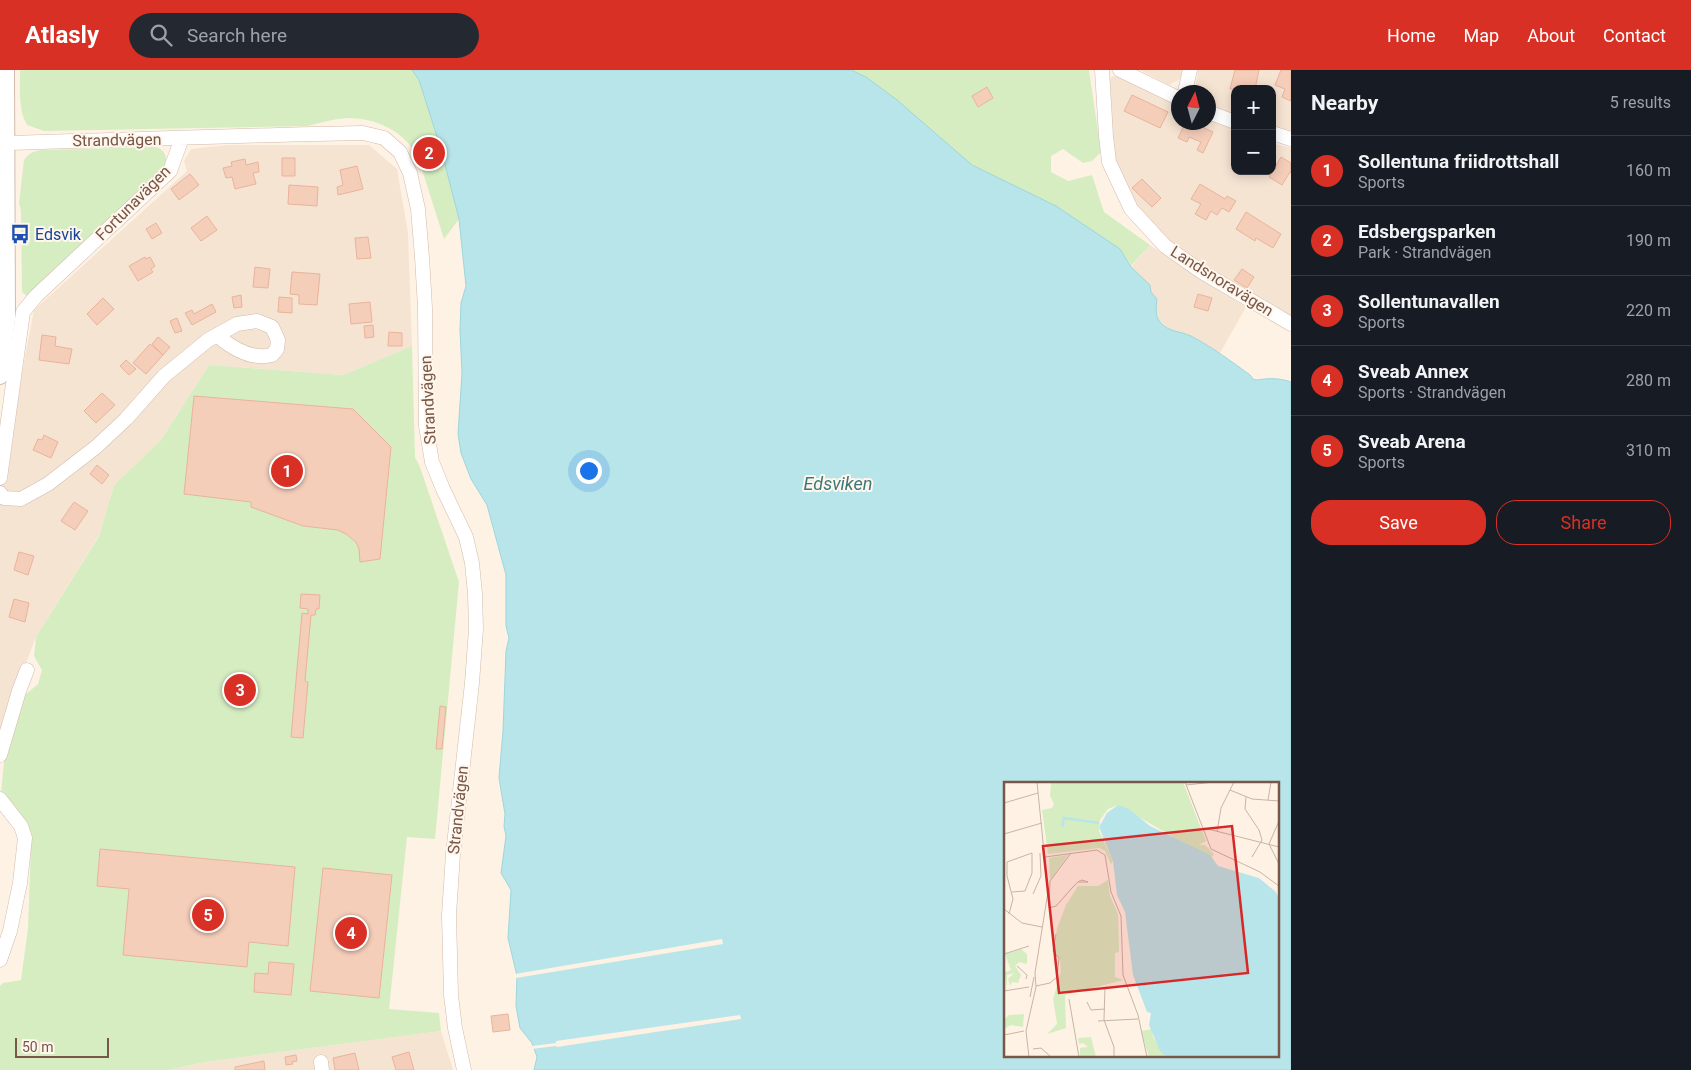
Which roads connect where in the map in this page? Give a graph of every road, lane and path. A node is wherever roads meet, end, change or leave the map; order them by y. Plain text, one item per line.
1 (6, 70) edge
2 (1102, 70) edge
3 (1120, 70) edge
4 (1190, 70) edge
5 (1187, 85) edge
6 (1171, 95) edge
7 (1216, 115) edge
8 (1231, 121) edge
9 (1276, 135) edge
10 (182, 138) junction
11 (1291, 139) edge
12 (6, 143) junction
13 (1291, 324) edge
14 (218, 336) dead end
15 (0, 376) edge
16 (0, 478) edge
17 (0, 492) edge
18 (27, 670) dead end
19 (0, 755) edge
20 (0, 799) edge
21 (0, 960) edge
22 (464, 1070) edge

1 - 12 street
2 - 13 street, Landsnoravägen
3 - 6 street
4 - 5 street
7 - 8 street
9 - 11 street
10 - 12 street, Strandvägen
10 - 16 street, Fortunavägen
10 - 22 street, Strandvägen
12 - 15 street
14 - 17 street
18 - 19 street
20 - 21 street

